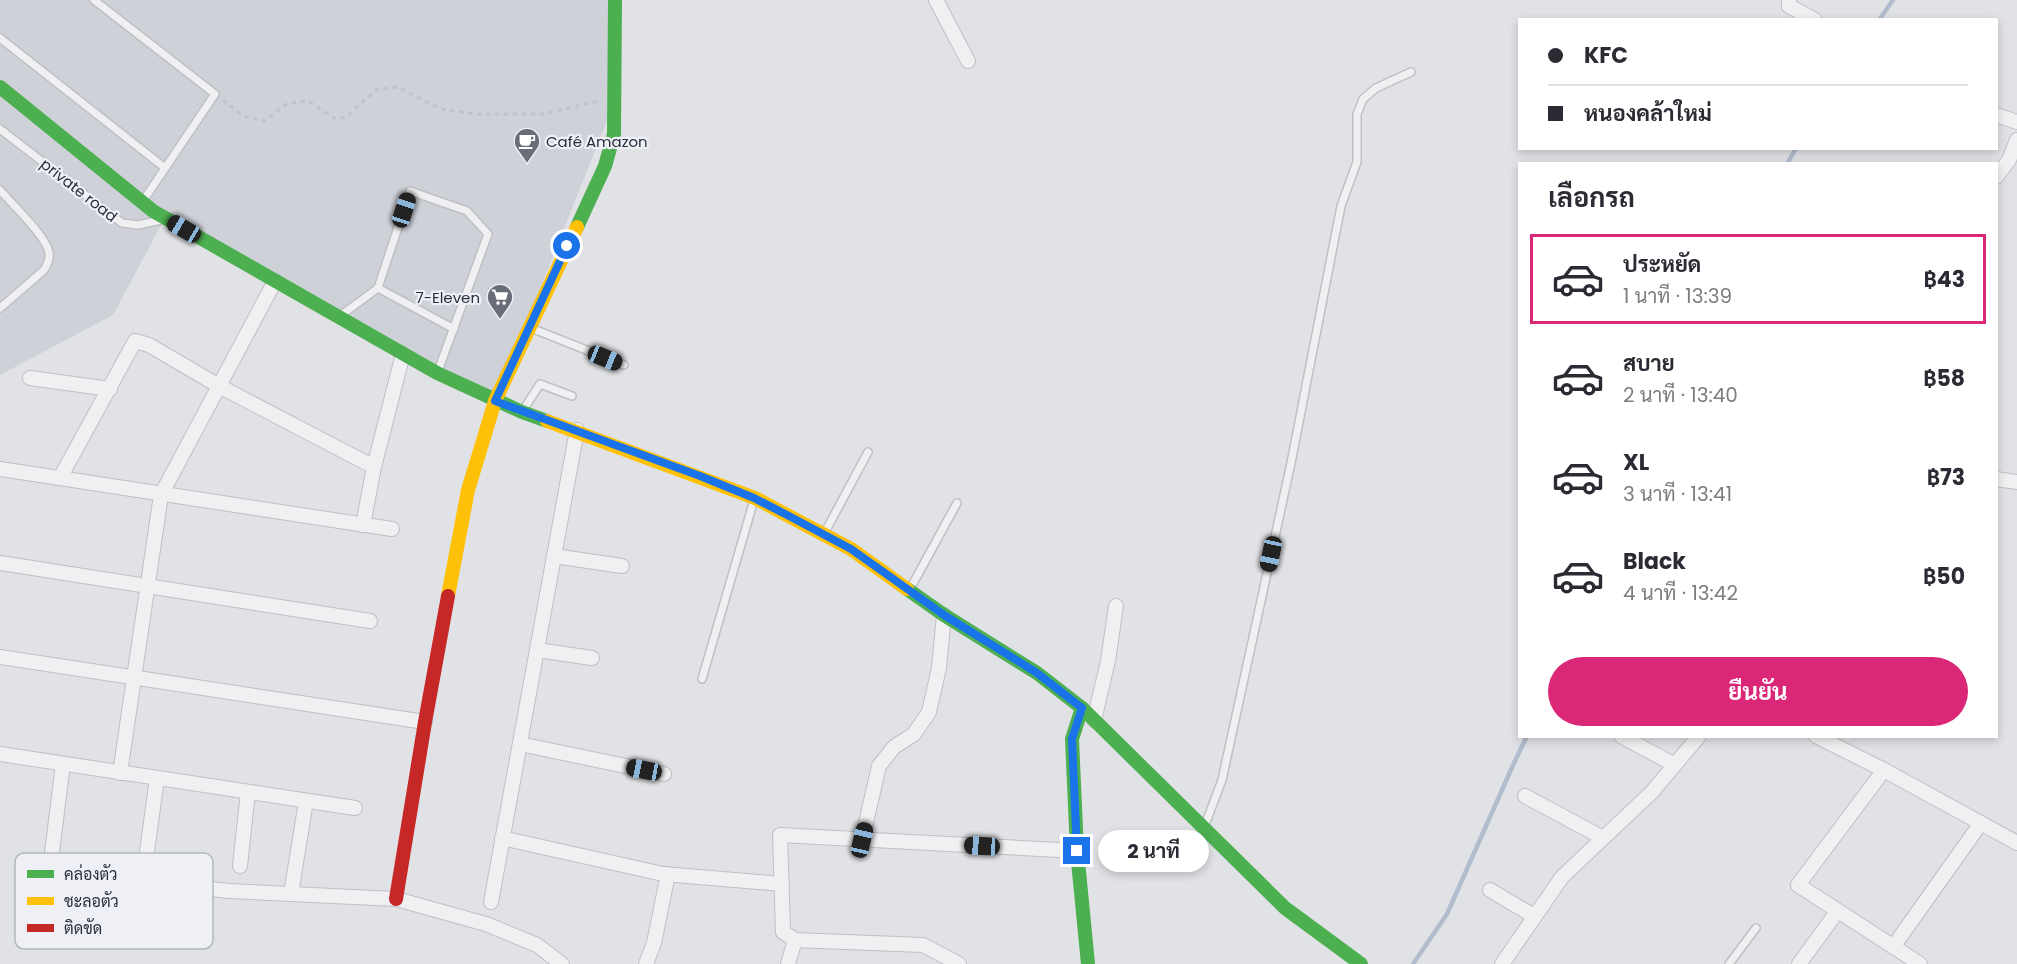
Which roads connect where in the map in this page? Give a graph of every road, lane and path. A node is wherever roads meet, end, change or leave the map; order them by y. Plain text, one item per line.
1 (94, 0) edge
2 (615, 0) edge
3 (936, 0) edge
4 (1789, 0) edge
5 (1811, 18) edge
6 (0, 38) edge
7 (968, 61) dead end
8 (1411, 72) dead end
9 (0, 87) edge
10 (215, 94) junction
11 (615, 100) junction
12 (1998, 116) edge
13 (2017, 122) edge
14 (0, 129) edge
15 (2016, 147) edge
16 (165, 168) junction
17 (1998, 174) edge
18 (0, 190) edge
19 (142, 203) junction
20 (166, 219) junction
21 (275, 281) junction
22 (378, 288) junction
23 (0, 308) edge
24 (338, 317) junction
25 (529, 327) junction
26 (454, 329) junction
27 (403, 354) junction
28 (624, 365) dead end
29 (437, 374) junction
30 (30, 378) dead end
31 (219, 386) junction
32 (110, 389) junction
33 (572, 396) dead end
34 (495, 401) junction
35 (522, 412) junction
36 (577, 430) junction
37 (868, 452) dead end
38 (375, 467) junction
39 (0, 469) edge
40 (60, 478) junction
41 (1998, 479) edge
42 (2017, 482) edge
43 (161, 495) junction
44 (754, 498) junction
45 (957, 503) dead end
46 (363, 525) junction
47 (392, 529) dead end
48 (824, 534) junction
49 (554, 556) junction
50 (0, 564) edge
51 (621, 566) dead end
52 (148, 586) junction
53 (909, 591) junction
54 (1116, 606) dead end
55 (944, 615) junction
56 (370, 621) dead end
57 (537, 650) junction
58 (0, 657) edge
59 (592, 657) dead end
60 (133, 677) junction
61 (702, 679) dead end
62 (1082, 708) junction
63 (1094, 720) junction
64 (425, 722) junction
65 (1625, 738) edge
66 (1697, 738) edge
67 (1820, 738) edge
68 (520, 744) junction
69 (0, 754) edge
70 (63, 764) junction
71 (1675, 765) junction
72 (1884, 770) junction
73 (120, 773) junction
74 (664, 774) dead end
75 (157, 778) junction
76 (248, 792) junction
77 (1525, 796) dead end
78 (306, 801) junction
79 (355, 808) dead end
80 (1981, 823) junction
81 (1204, 827) junction
82 (502, 838) junction
83 (1603, 838) junction
84 (862, 840) junction
85 (2017, 843) edge
86 (1077, 851) junction
87 (52, 852) dead end
88 (147, 853) edge
89 (240, 866) dead end
90 (668, 874) junction
91 (782, 884) junction
92 (213, 889) edge
93 (1490, 890) dead end
94 (291, 894) junction
95 (396, 899) junction
96 (491, 902) dead end
97 (1836, 912) junction
98 (1534, 916) junction
99 (1756, 928) dead end
100 (795, 940) junction
101 (1893, 946) junction
102 (561, 964) edge
103 (646, 964) edge
104 (788, 964) edge
105 (959, 964) edge
106 (1088, 964) edge
107 (1361, 964) edge
108 (1502, 964) edge
109 (1729, 964) edge
110 (1799, 964) edge
111 (1920, 964) edge

1 - 10 lane
2 - 11 main road
3 - 7 street
4 - 5 street
6 - 16 lane
8 - 81 lane
9 - 19 main road
10 - 11 path
10 - 16 lane
11 - 25 main road
12 - 13 street
14 - 20 lane, private road
15 - 17 street
16 - 19 lane
18 - 23 lane
19 - 20 main road
20 - 21 main road
21 - 24 main road
21 - 31 street
22 - 24 lane
22 - 26 lane
22 - 26 lane
24 - 27 main road
25 - 28 lane
25 - 34 main road
26 - 29 lane
27 - 29 main road
27 - 38 street
29 - 34 main road
30 - 32 street
31 - 32 street
31 - 38 street
31 - 43 street
32 - 40 street
33 - 35 lane
34 - 35 main road
34 - 64 main road
35 - 36 main road
36 - 44 main road
36 - 49 street
37 - 48 lane
38 - 46 street
39 - 40 street
40 - 43 street
41 - 42 street
43 - 46 street
43 - 52 street
44 - 48 main road
44 - 61 lane
45 - 53 lane
46 - 47 street
48 - 53 main road
49 - 51 street
49 - 57 street
50 - 52 street
52 - 56 street
52 - 60 street
53 - 55 main road
54 - 63 street
55 - 62 main road
55 - 84 street
57 - 59 street
57 - 68 street
58 - 60 street
60 - 64 street
60 - 73 street
62 - 63 main road
62 - 86 main road
63 - 81 main road
64 - 95 main road
65 - 71 street
66 - 71 street
67 - 72 street
68 - 74 street
68 - 82 street
69 - 70 street
70 - 73 street
70 - 87 street
71 - 83 street
72 - 80 street
72 - 97 street
73 - 75 street
75 - 76 street
75 - 88 street
76 - 78 street
76 - 89 street
77 - 83 street
78 - 79 street
78 - 94 street
80 - 85 street
80 - 101 street
81 - 107 main road
82 - 90 street
82 - 96 street
83 - 98 street
84 - 86 street
84 - 91 street
86 - 106 main road
90 - 91 street
90 - 103 street
91 - 100 street
92 - 94 street
93 - 98 street
94 - 95 street
95 - 102 street
97 - 101 street
97 - 110 street
98 - 108 street
99 - 109 lane
100 - 104 street
100 - 105 street
101 - 111 street

